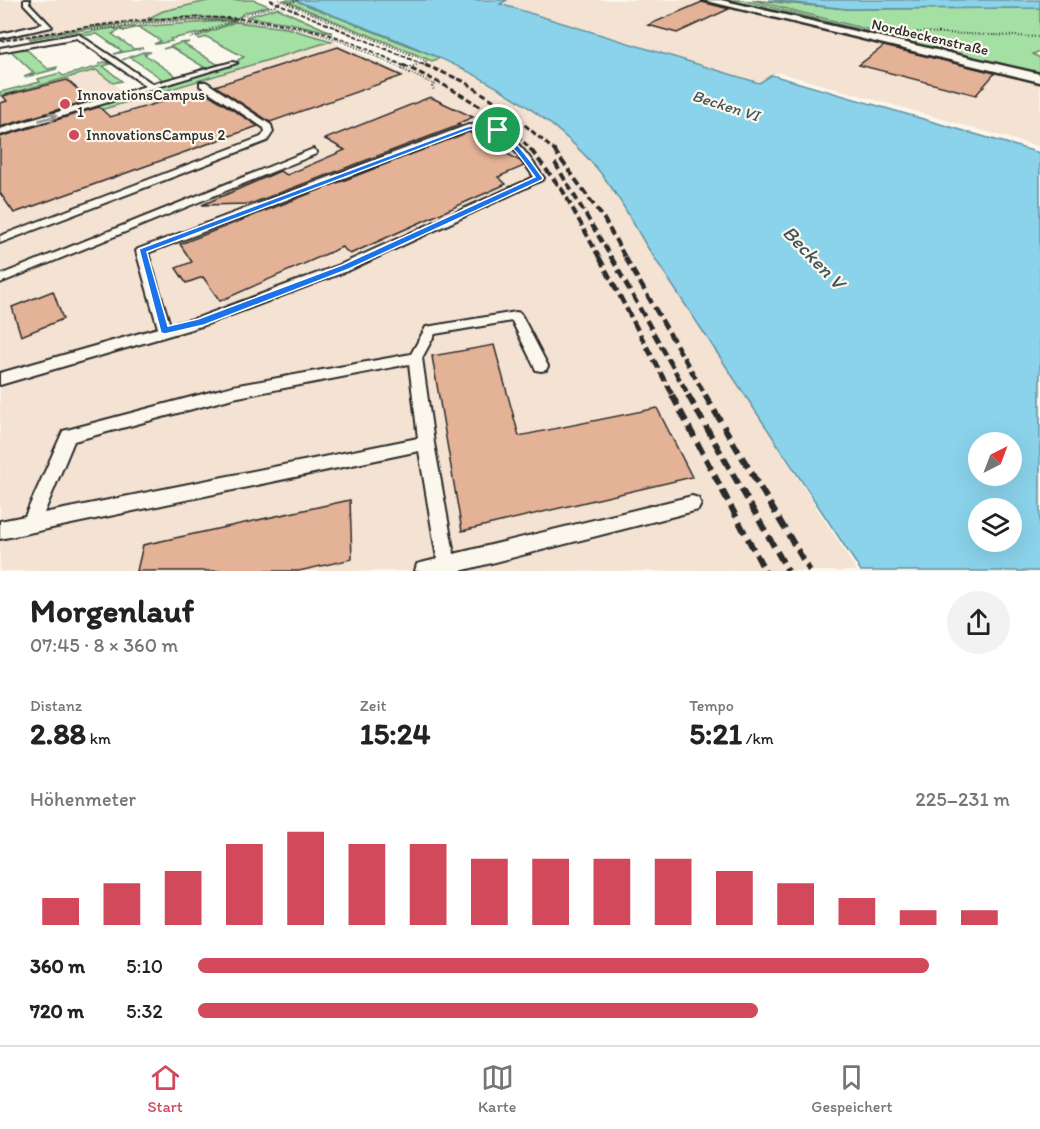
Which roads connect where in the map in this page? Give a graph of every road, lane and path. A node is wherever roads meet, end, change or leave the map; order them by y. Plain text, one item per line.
1 (27, 0) edge
2 (280, 0) edge
3 (299, 0) edge
4 (708, 0) edge
5 (287, 3) junction
6 (234, 22) junction
7 (114, 27) junction
8 (83, 31) dead end
9 (126, 31) dead end
10 (912, 32) dead end
11 (0, 36) edge
12 (1040, 37) edge
13 (190, 38) dead end
14 (0, 50) edge
15 (234, 63) dead end
16 (401, 70) junction
17 (1040, 78) edge
18 (203, 84) dead end
19 (152, 87) junction
20 (434, 90) dead end
21 (0, 132) edge
22 (313, 152) dead end
23 (0, 240) edge
24 (0, 279) edge
25 (165, 331) junction
26 (416, 358) junction
27 (541, 366) dead end
28 (0, 379) edge
29 (426, 443) junction
30 (692, 504) dead end
31 (31, 522) junction
32 (0, 530) edge
33 (447, 566) junction
34 (424, 571) edge

1 - 11 lane
2 - 5 path
2 - 6 path
3 - 5 path
4 - 17 street, Nordbeckenstraße
5 - 16 path
6 - 7 path
6 - 13 path
6 - 16 path
7 - 8 path
7 - 9 path
10 - 12 path
14 - 19 lane
15 - 19 lane
16 - 20 path
18 - 23 lane
21 -> 19 lane
22 - 24 lane
25 - 25 lane
25 - 28 lane
26 - 27 lane
26 - 29 lane
26 - 31 lane
29 - 31 lane
29 - 33 lane
30 - 33 lane
31 - 32 lane
33 - 34 lane

